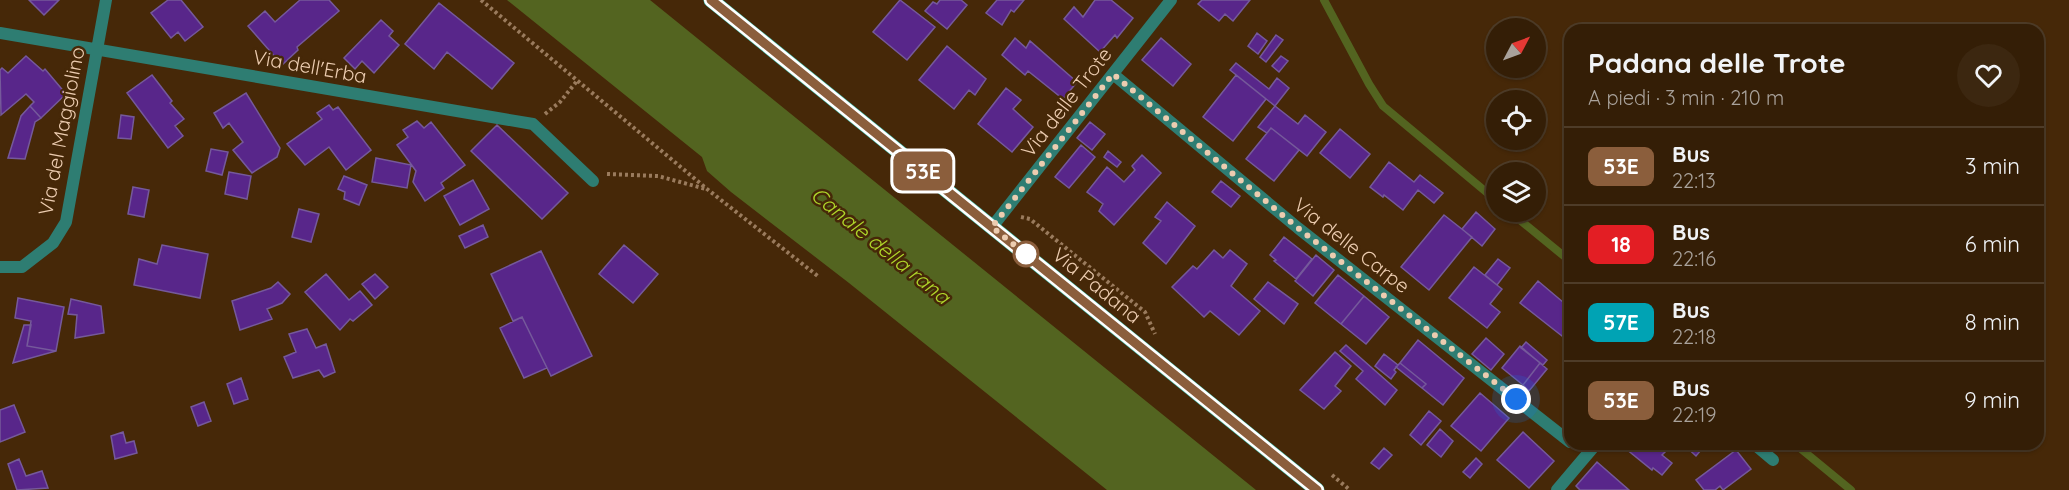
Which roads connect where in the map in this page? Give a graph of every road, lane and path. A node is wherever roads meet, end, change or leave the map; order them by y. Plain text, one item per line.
1 (106, 0) edge
2 (481, 0) edge
3 (711, 0) edge
4 (1171, 0) edge
5 (0, 33) edge
6 (97, 49) junction
7 (1113, 74) junction
8 (578, 80) junction
9 (533, 124) junction
10 (593, 180) joint
11 (707, 189) junction
12 (1006, 209) junction
13 (992, 227) junction
14 (0, 267) edge
15 (819, 277) dead end
16 (1156, 336) dead end
17 (1564, 437) edge
18 (1581, 450) edge
19 (1591, 450) edge
20 (1761, 450) edge
21 (1587, 455) junction
22 (1773, 460) dead end
23 (1323, 468) dead end
24 (1317, 490) edge
25 (1350, 490) edge
26 (1557, 490) edge

1 - 6 street, Via del Maggiolino
2 - 8 path
3 - 13 main road, Via Padana
4 - 7 street, Via delle Trote
5 - 6 street, Via dell'Erba
6 - 9 street, Via dell'Erba
6 - 14 street, Via del Maggiolino
7 - 12 street, Via delle Trote
7 - 17 street, Via delle Carpe
8 - 9 path
8 - 11 path
9 - 10 street
10 - 11 path
11 - 15 path
12 - 13 street, Via delle Trote
12 - 16 path
13 - 24 main road, Via Padana
18 - 21 street, Via delle Carpe
19 - 21 street
20 - 22 street
21 - 26 street
23 - 25 path

